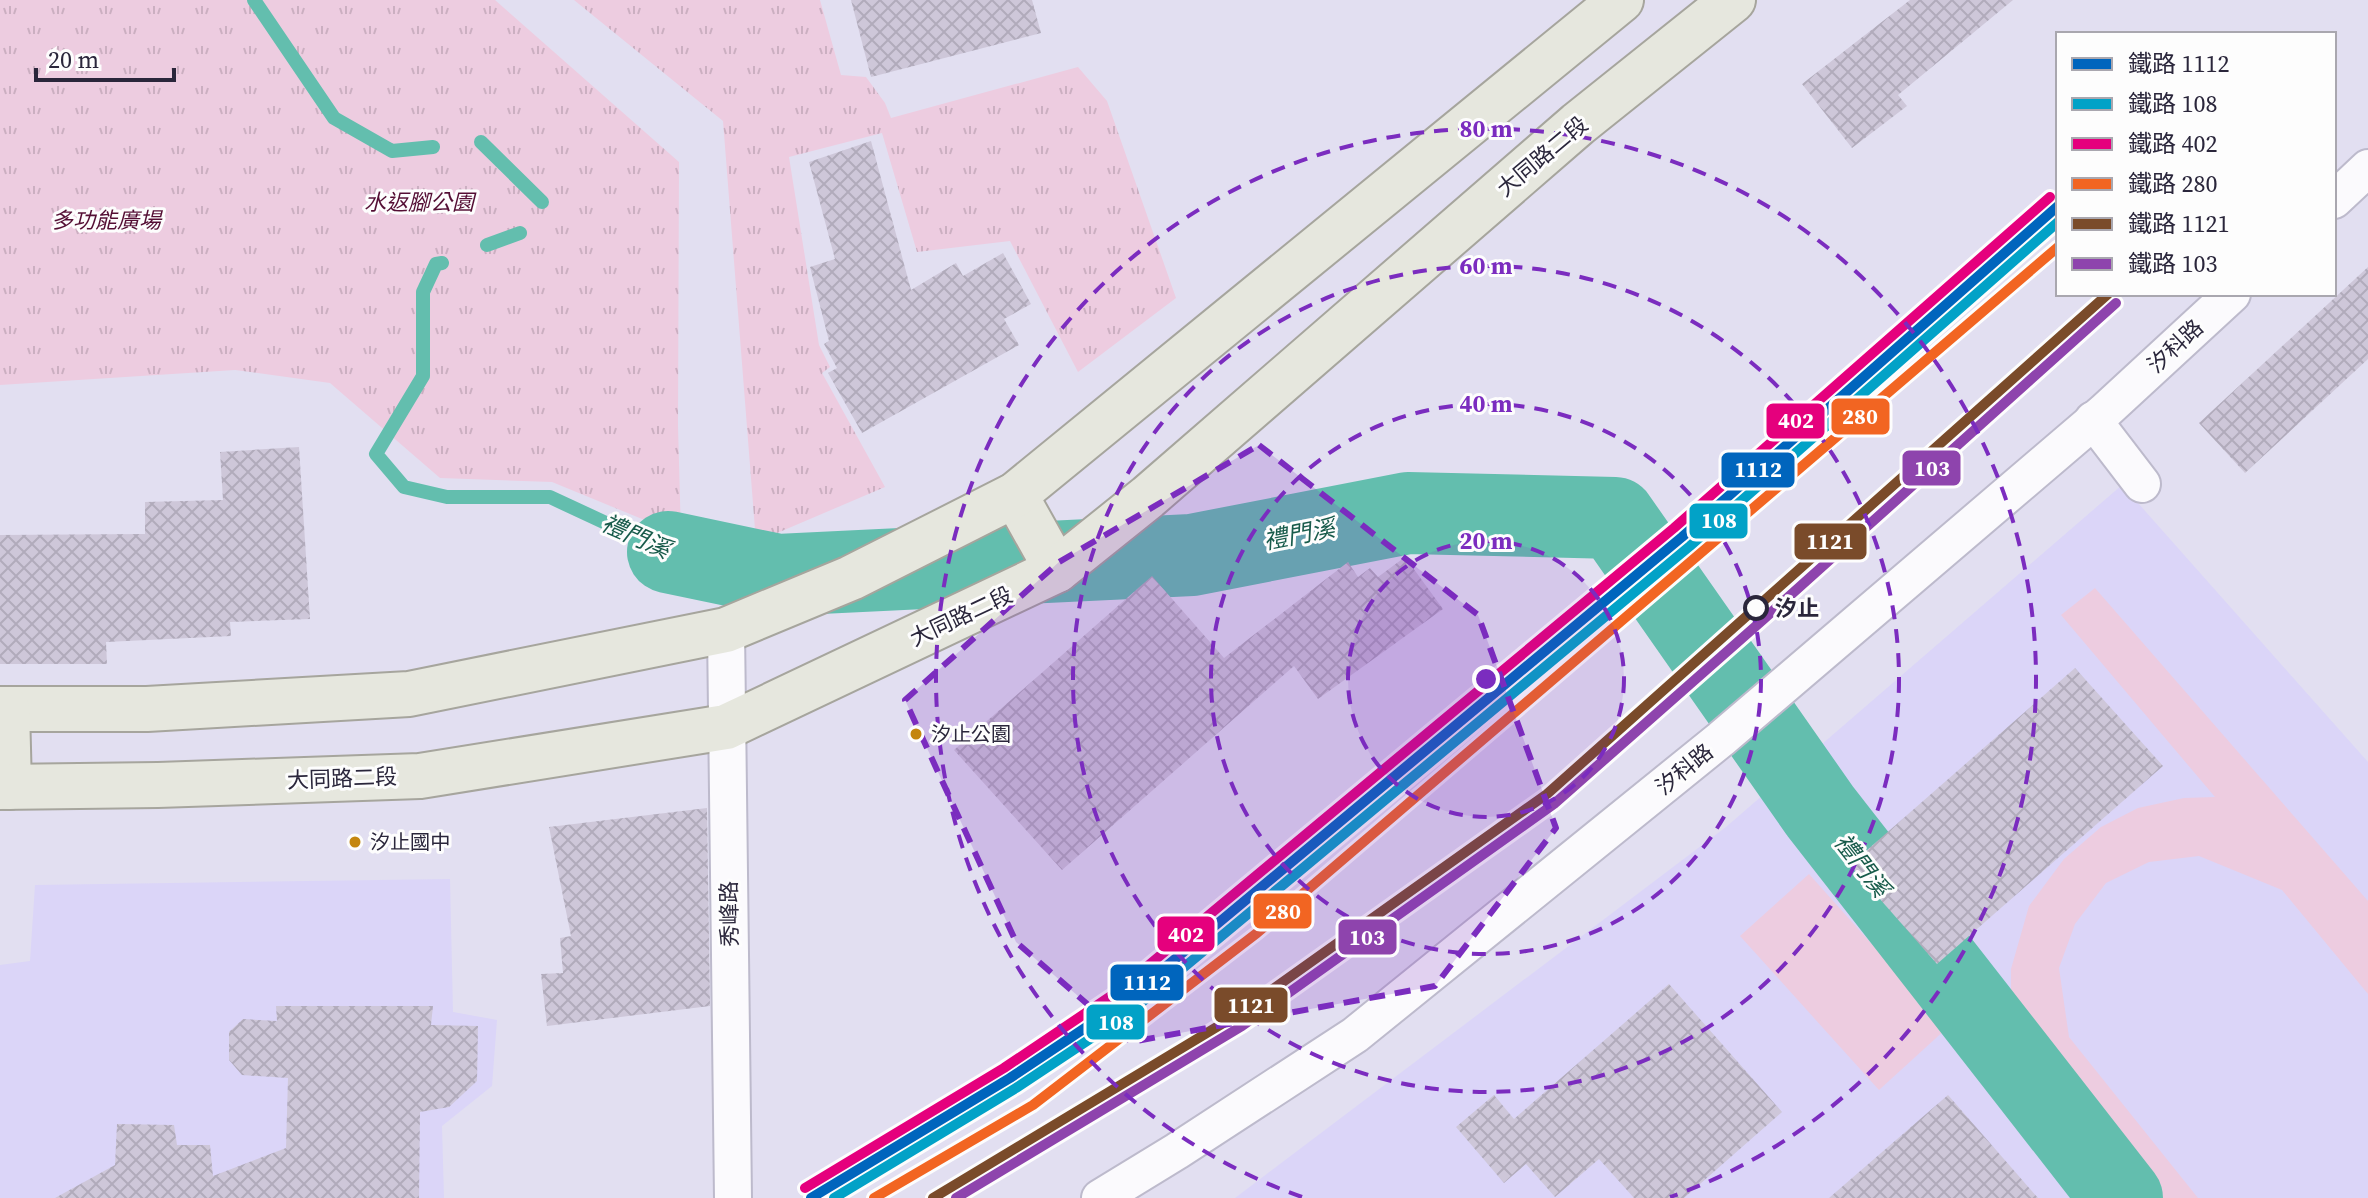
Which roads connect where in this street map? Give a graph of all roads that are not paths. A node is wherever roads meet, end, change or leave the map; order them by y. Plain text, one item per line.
1 (1621, 0) edge
2 (1733, 0) edge
3 (2368, 168) edge
4 (2336, 198) edge
5 (2230, 296) edge
6 (2093, 420) junction
7 (2142, 484) dead end
8 (1015, 495) junction
9 (1057, 570) junction
10 (726, 630) junction
11 (4, 709) edge
12 (726, 727) junction
13 (4, 787) edge
14 (733, 1198) edge
15 (1100, 1198) edge

1 - 8 main road
2 - 9 main road, 大同路二段
3 - 4 street
5 - 6 street, 汐科路
6 - 7 street
6 - 15 street, 汐科路
8 - 9 main road
8 - 10 main road
9 - 12 main road, 大同路二段
10 - 11 main road
10 - 12 street, 秀峰路
11 - 13 main road
12 - 13 main road, 大同路二段
12 - 14 street, 秀峰路

